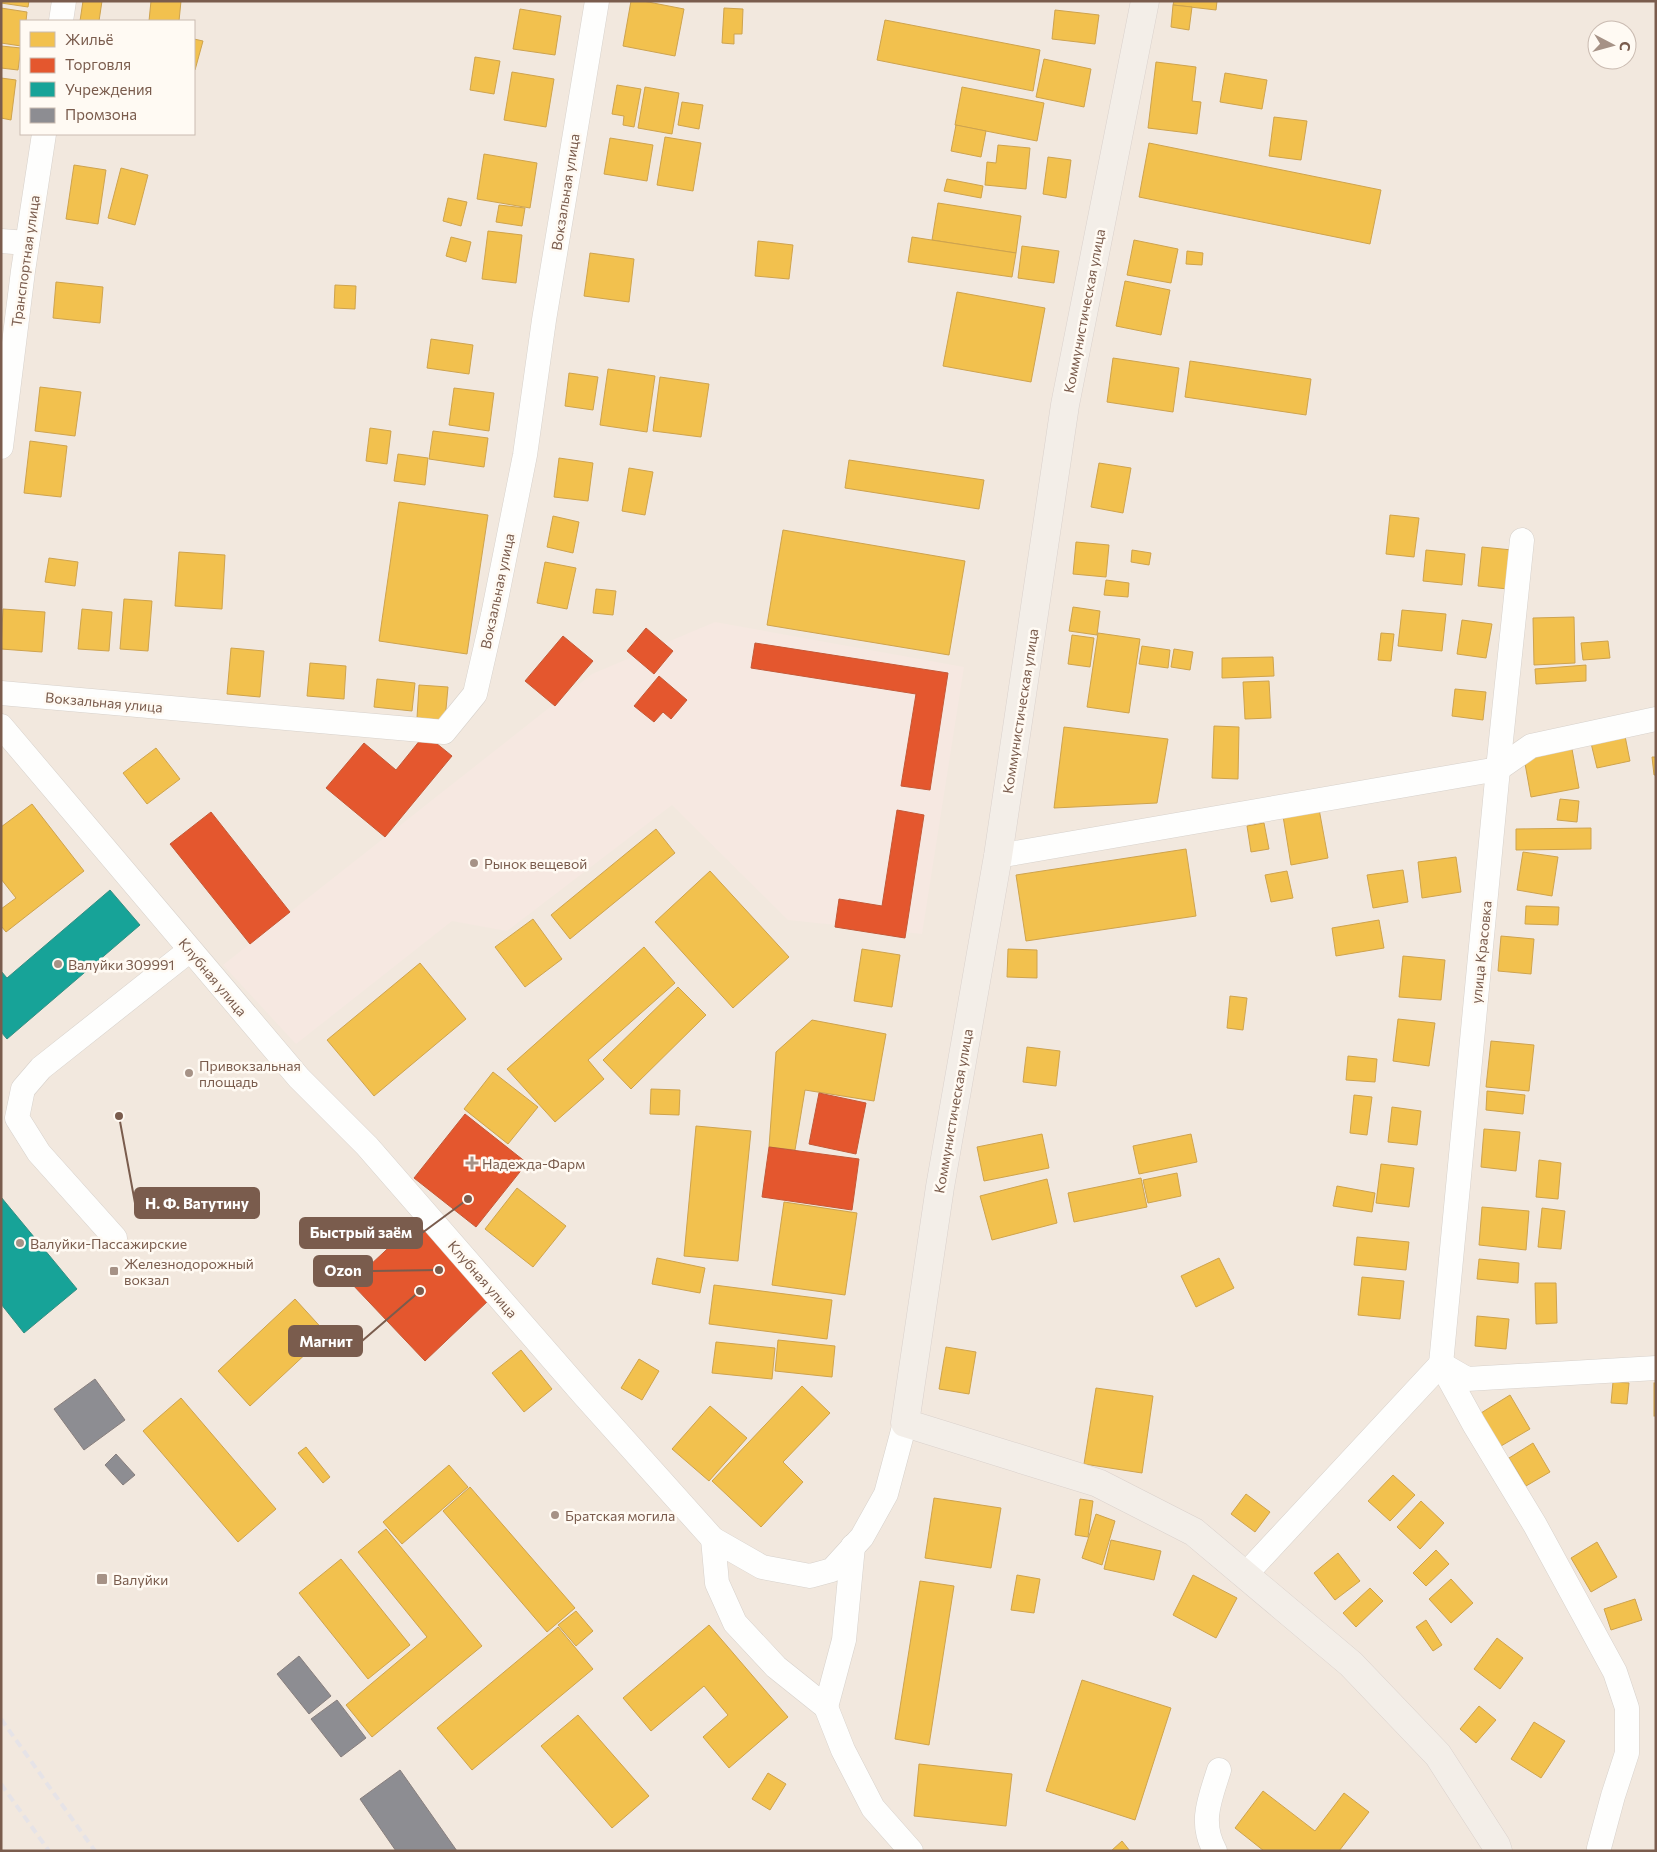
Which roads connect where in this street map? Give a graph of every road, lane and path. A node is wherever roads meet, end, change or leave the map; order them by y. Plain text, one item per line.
1 (64, 1) edge
2 (597, 1) edge
3 (1145, 1) edge
4 (61, 20) edge
5 (44, 135) edge
6 (1, 240) edge
7 (27, 243) junction
8 (1, 447) edge
9 (1522, 540) dead end
10 (1, 693) edge
11 (1656, 719) edge
12 (1, 726) edge
13 (1498, 769) junction
14 (998, 856) junction
15 (190, 950) junction
16 (115, 1238) dead end
17 (1441, 1364) junction
18 (1656, 1368) edge
19 (905, 1423) junction
20 (713, 1539) junction
21 (853, 1546) junction
22 (1245, 1575) junction
23 (826, 1707) junction
24 (1219, 1770) dead end
25 (1600, 1848) dead end
26 (911, 1851) edge
27 (1215, 1851) edge
28 (1498, 1851) edge

1 - 4 street
2 - 10 street, Вокзальная улица
3 - 14 main road, Коммунистическая улица
5 - 7 street, Транспортная улица
6 - 7 street
7 - 8 street, Транспортная улица
9 - 13 street, улица Красовка
11 - 13 street
12 - 15 street, Клубная улица
13 - 14 street
13 - 17 street, улица Красовка
14 - 19 main road, Коммунистическая улица
15 - 16 street
15 - 20 street, Клубная улица
17 - 18 street
17 - 22 street
17 - 25 street
19 - 21 street, Клубная улица
19 - 22 main road
20 - 21 street, Клубная улица
20 - 23 street
21 - 23 street
22 - 28 main road
23 - 26 street
24 - 27 street

